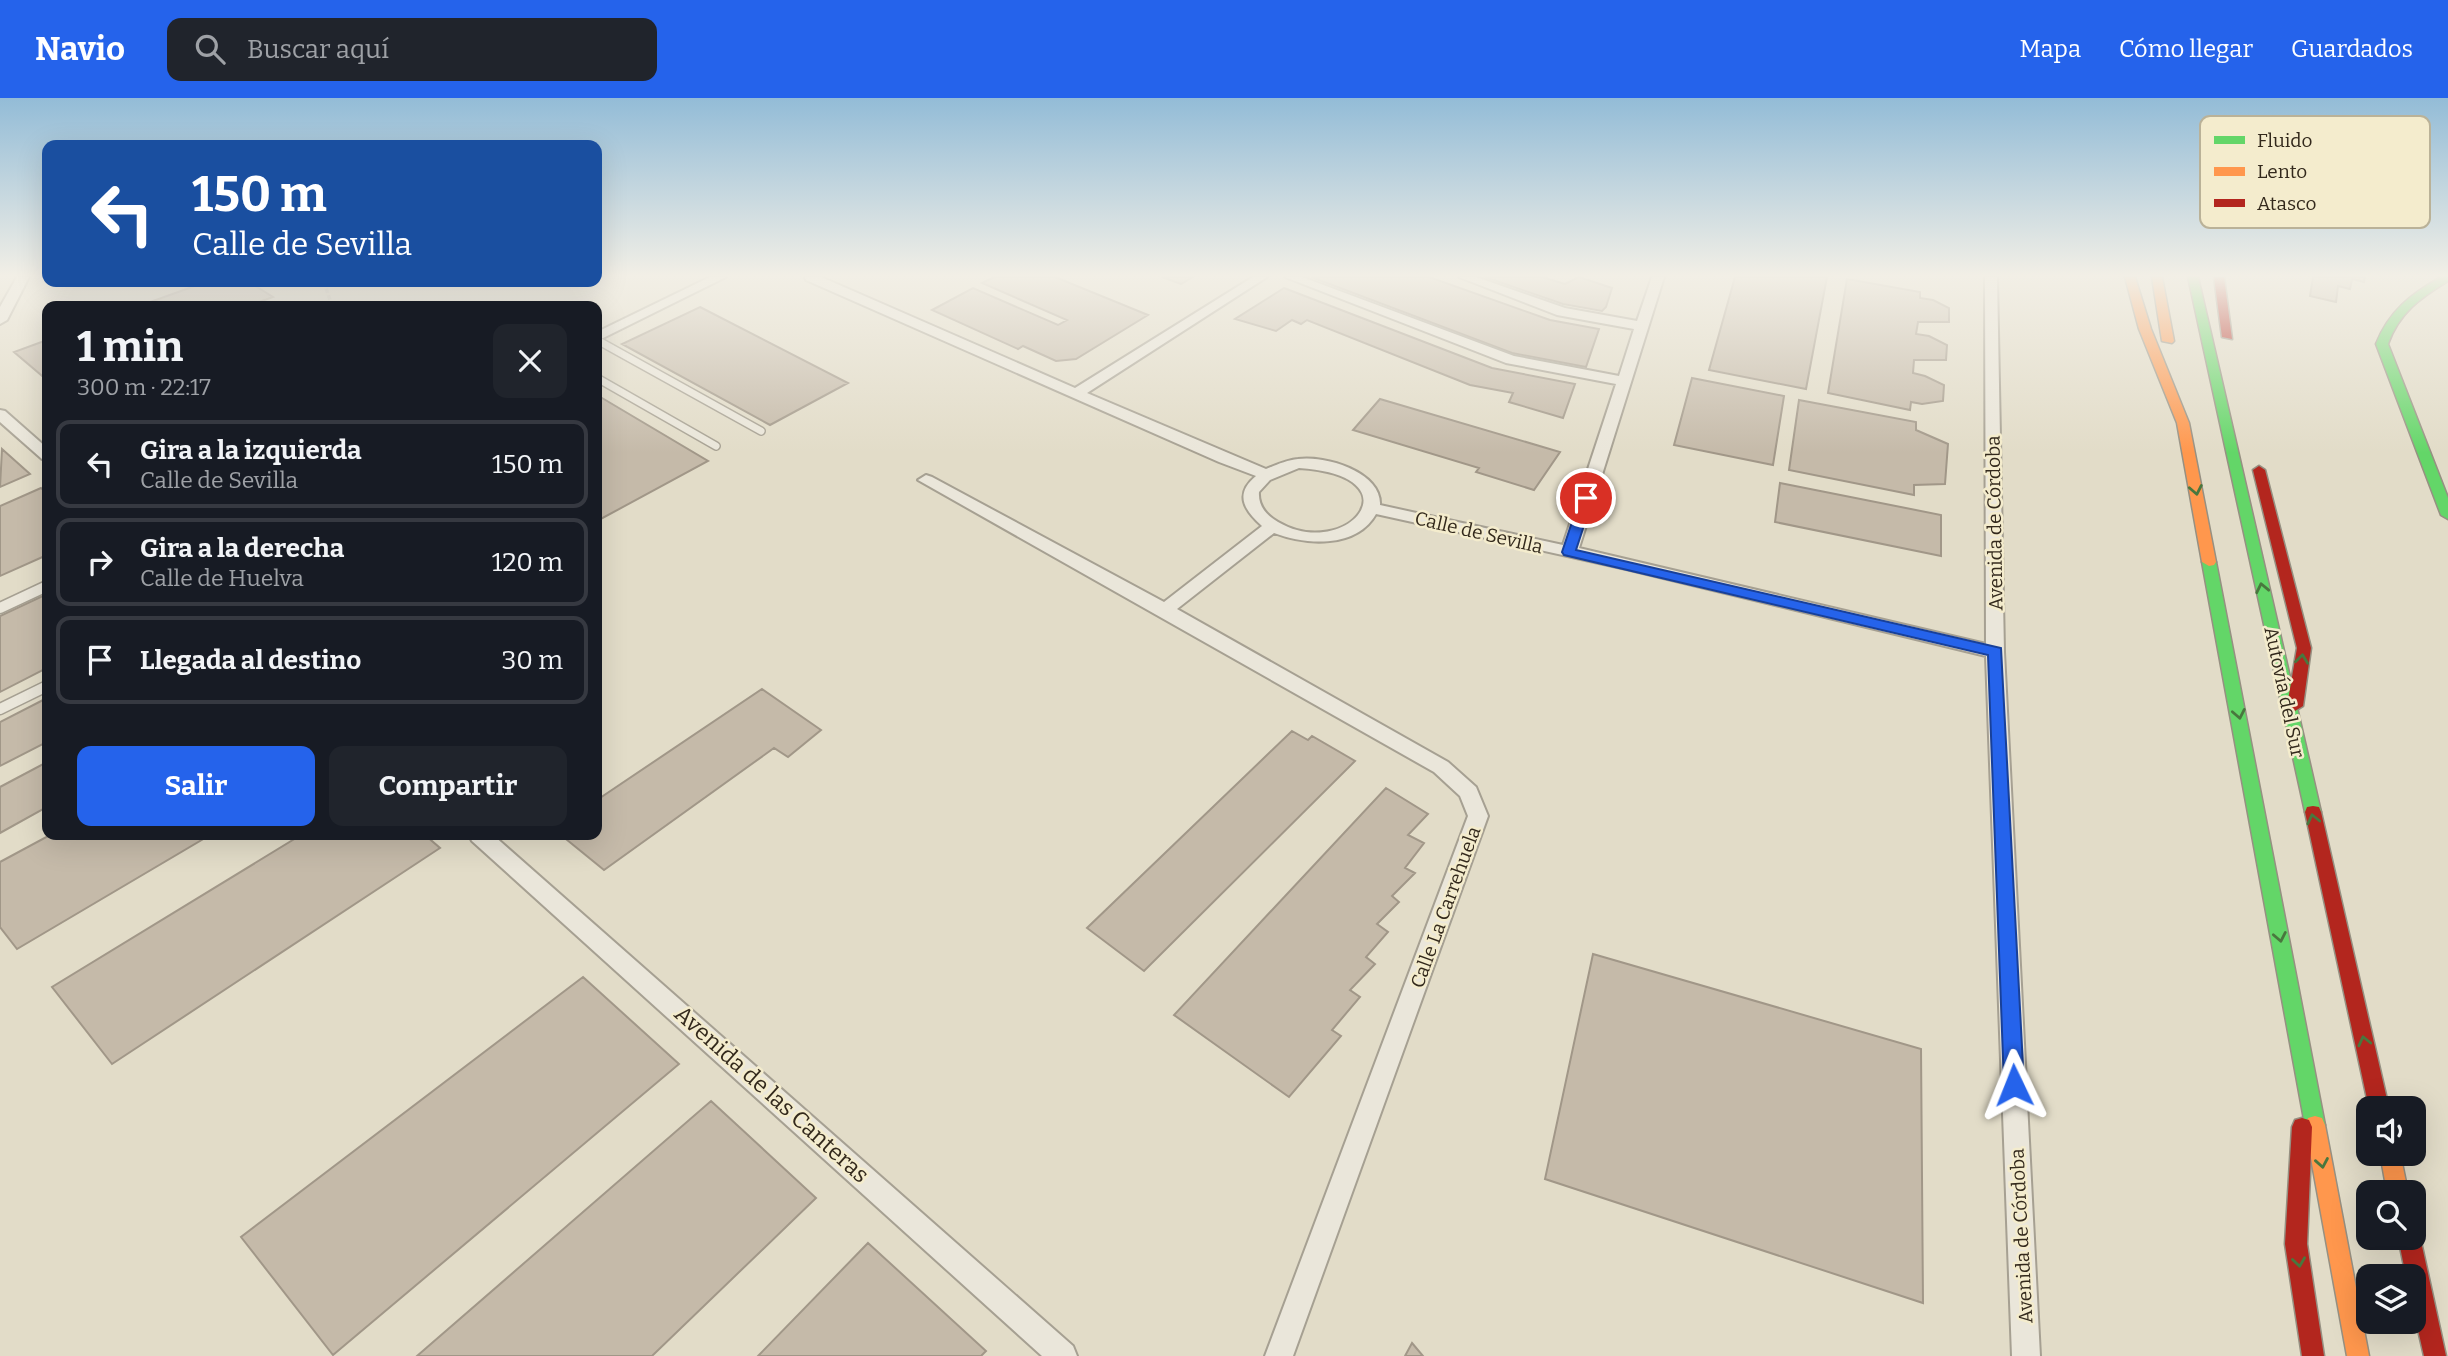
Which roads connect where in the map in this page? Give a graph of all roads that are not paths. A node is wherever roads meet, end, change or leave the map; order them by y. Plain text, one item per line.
1 (944, 336) edge
2 (1168, 336) edge
3 (1447, 336) edge
4 (1639, 336) edge
5 (1992, 336) edge
6 (2147, 336) edge
7 (2167, 336) edge
8 (2206, 336) edge
9 (2228, 336) edge
10 (2384, 336) edge
11 (602, 342) edge
12 (2230, 348) dead end
13 (602, 381) edge
14 (1624, 381) junction
15 (1076, 394) junction
16 (0, 414) edge
17 (2183, 423) junction
18 (761, 431) dead end
19 (716, 446) dead end
20 (42, 452) edge
21 (2256, 456) dead end
22 (1265, 474) junction
23 (926, 480) dead end
24 (1371, 508) junction
25 (2448, 515) edge
26 (1272, 526) junction
27 (1569, 552) junction
28 (42, 588) edge
29 (0, 608) edge
30 (1165, 610) junction
31 (1995, 652) junction
32 (42, 688) edge
33 (0, 709) edge
34 (2292, 726) junction
35 (486, 840) edge
36 (2305, 1071) junction
37 (2376, 1096) edge
38 (2412, 1250) edge
39 (1063, 1356) edge
40 (1279, 1356) edge
41 (2026, 1356) edge
42 (2313, 1356) edge
43 (2358, 1356) edge
44 (2435, 1356) edge

1 - 15 street
2 - 15 street
3 - 14 street
4 - 14 street
5 - 31 street, Avenida de Córdoba
6 - 17 main road
7 - 17 main road
34 -> 8 main road, Autovía del Sur
9 - 12 main road
10 - 25 main road
11 - 18 lane
13 - 19 lane
14 - 27 street
15 - 22 street
16 - 20 street
17 -> 36 main road
34 -> 21 main road
22 - 24 street
22 - 26 street
23 - 30 street, Calle La Carrehuela
24 - 26 street
24 - 27 street, Calle de Sevilla
26 - 30 street
27 - 31 street, Calle de Sevilla
28 - 29 lane
30 - 40 street, Calle La Carrehuela
31 - 41 street, Avenida de Córdoba
32 - 33 lane
37 -> 34 main road, Autovía del Sur
35 - 39 street, Avenida de las Canteras
36 -> 42 main road
36 -> 43 main road
38 - 44 main road

